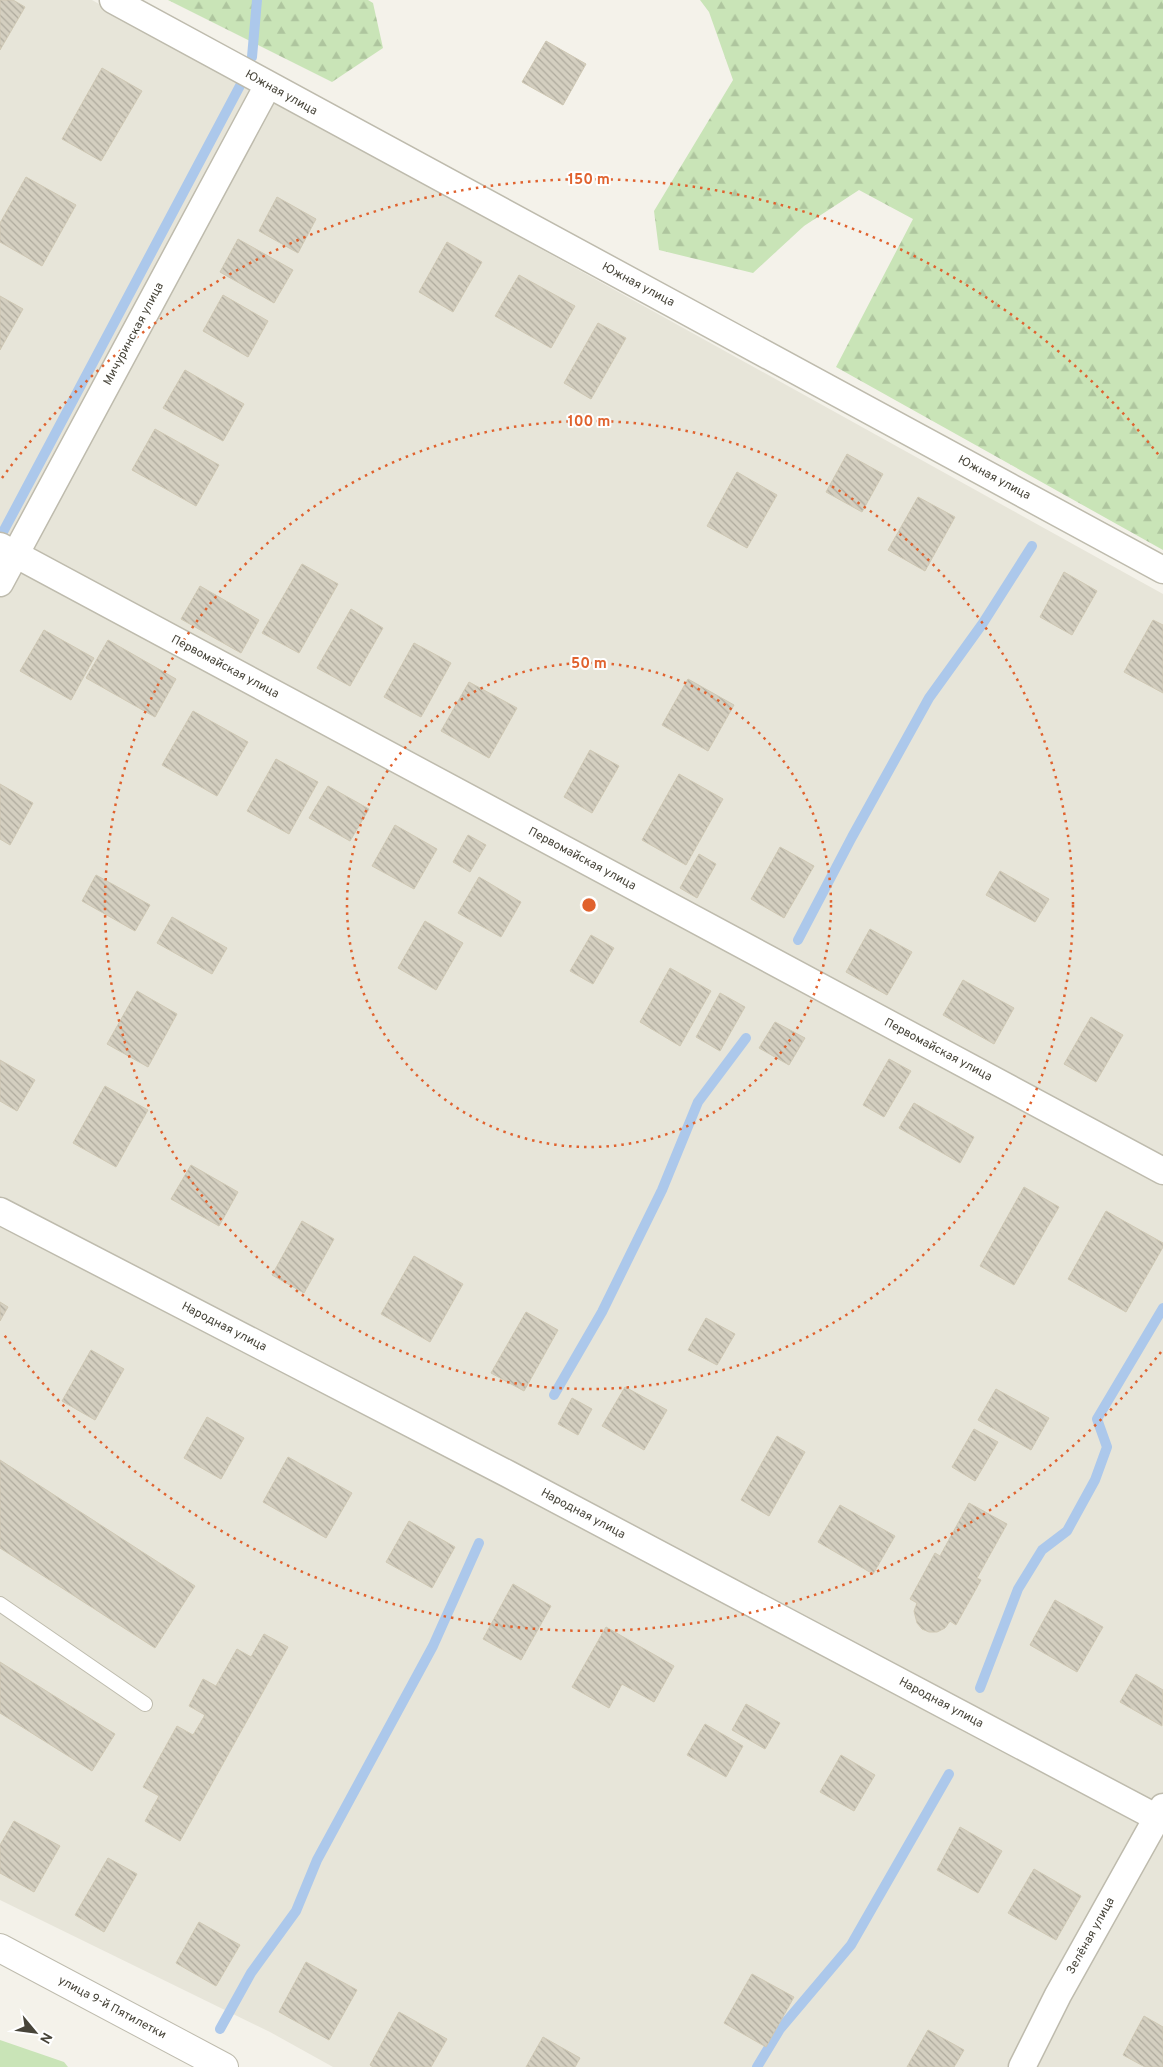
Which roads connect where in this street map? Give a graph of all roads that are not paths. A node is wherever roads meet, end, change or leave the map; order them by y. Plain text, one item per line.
1 (113, 0) edge
2 (268, 86) junction
3 (8, 550) edge
4 (1163, 570) edge
5 (0, 583) edge
6 (1163, 1171) edge
7 (0, 1211) edge
8 (0, 1604) edge
9 (145, 1704) dead end
10 (1161, 1815) edge
11 (0, 1948) edge
12 (224, 2067) edge
13 (1022, 2067) edge

1 - 2 street, Южная улица
2 - 3 street, Мичуринская улица
2 - 4 street, Южная улица
3 - 5 street, Мичуринская улица
3 - 6 street, Первомайская улица
7 - 10 street, Народная улица
8 - 9 lane
10 - 13 street, Зелёная улица
11 - 12 street, улица 9-й Пятилетки

